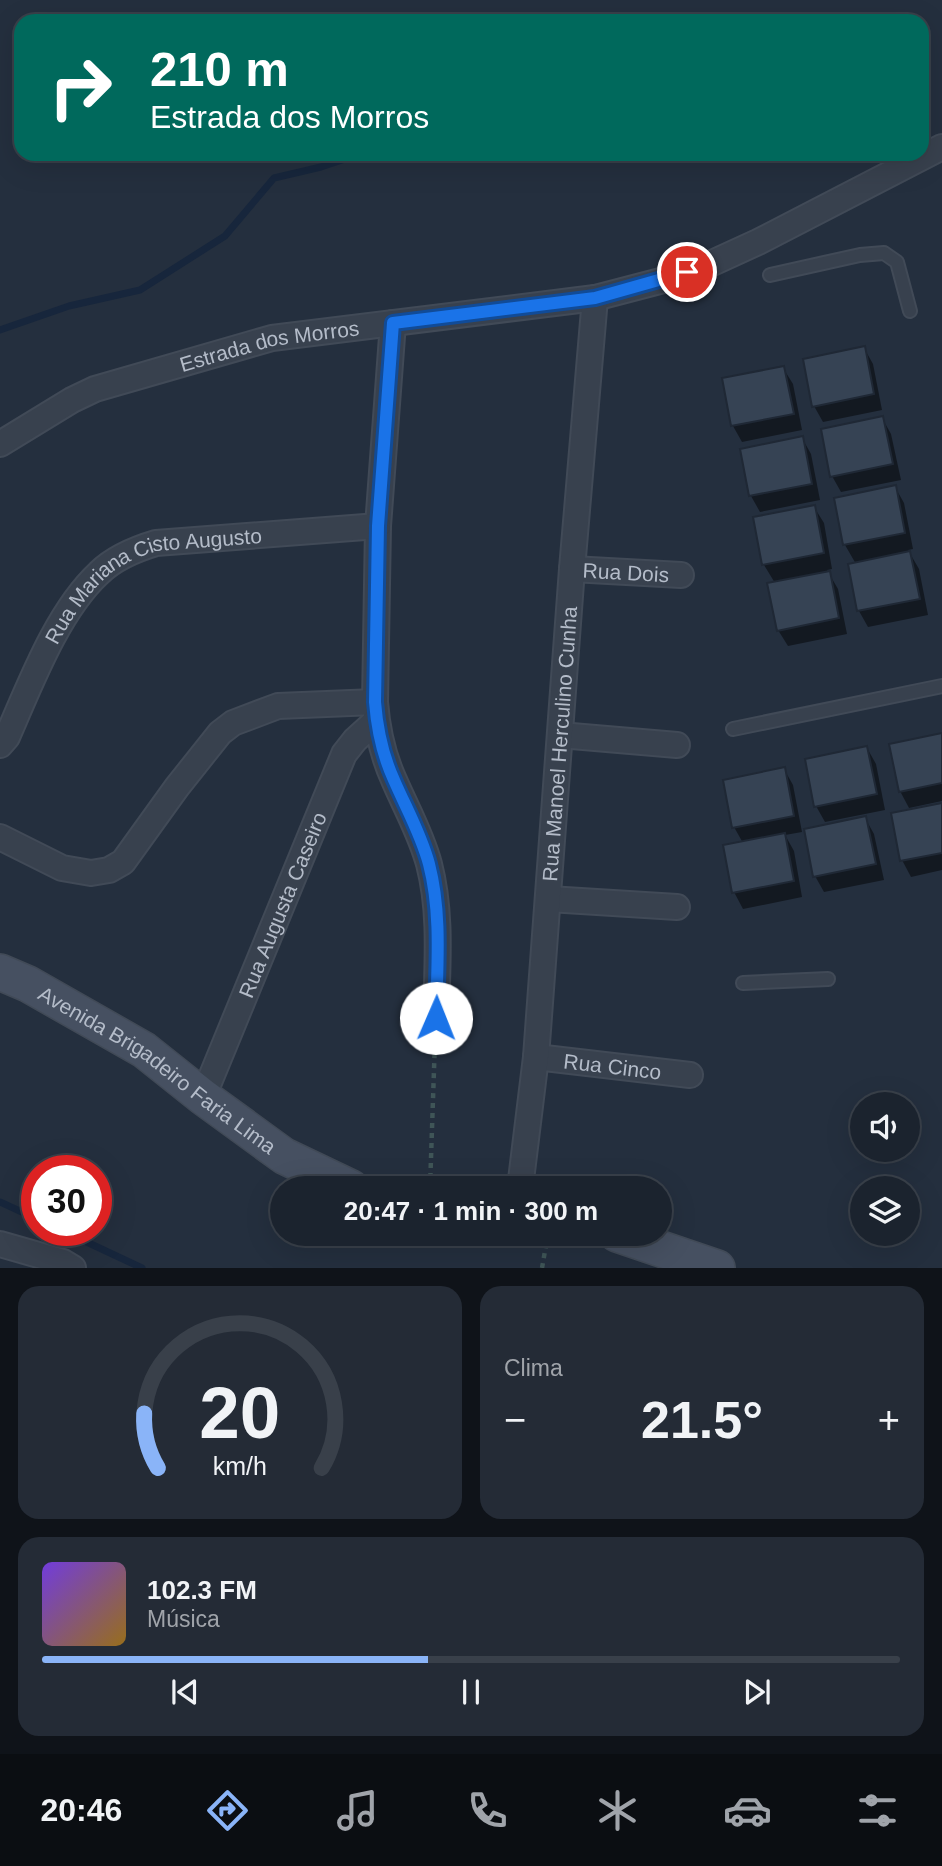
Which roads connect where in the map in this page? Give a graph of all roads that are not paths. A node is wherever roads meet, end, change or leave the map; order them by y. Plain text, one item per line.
1 (914, 161) edge
2 (770, 275) dead end
3 (595, 298) junction
4 (910, 311) dead end
5 (393, 323) junction
6 (0, 444) edge
7 (378, 526) junction
8 (572, 569) junction
9 (681, 575) dead end
10 (942, 686) edge
11 (376, 712) junction
12 (733, 729) dead end
13 (560, 735) junction
14 (677, 745) dead end
15 (0, 746) edge
16 (0, 837) edge
17 (549, 899) junction
18 (677, 907) dead end
19 (0, 972) edge
20 (828, 979) dead end
21 (743, 984) dead end
22 (436, 1018) road end
23 (536, 1057) junction
24 (690, 1075) dead end
25 (203, 1097) junction
26 (326, 1176) edge
27 (521, 1176) edge
28 (0, 1244) edge
29 (653, 1246) edge
30 (73, 1268) edge
31 (718, 1268) edge

1 - 3 street, Estrada dos Morros
2 - 4 lane
3 - 5 street, Estrada dos Morros
3 - 8 street, Rua Manoel Herculino Cunha
5 - 6 street, Estrada dos Morros
5 - 7 street
7 - 11 street
7 - 15 street, Rua Mariana Cisto Augusto
8 - 9 street, Rua Dois
8 - 13 street, Rua Manoel Herculino Cunha
10 - 12 lane
11 - 16 street
11 - 22 street
11 - 25 street, Rua Augusta Caseiro
13 - 14 street
13 - 17 street, Rua Manoel Herculino Cunha
17 - 18 street
17 - 23 street, Rua Manoel Herculino Cunha
19 - 25 main road, Avenida Brigadeiro Faria Lima
20 - 21 lane
23 - 24 street, Rua Cinco
23 - 27 street, Rua Manoel Herculino Cunha
25 - 26 main road, Avenida Brigadeiro Faria Lima
28 - 30 street
29 - 31 main road

